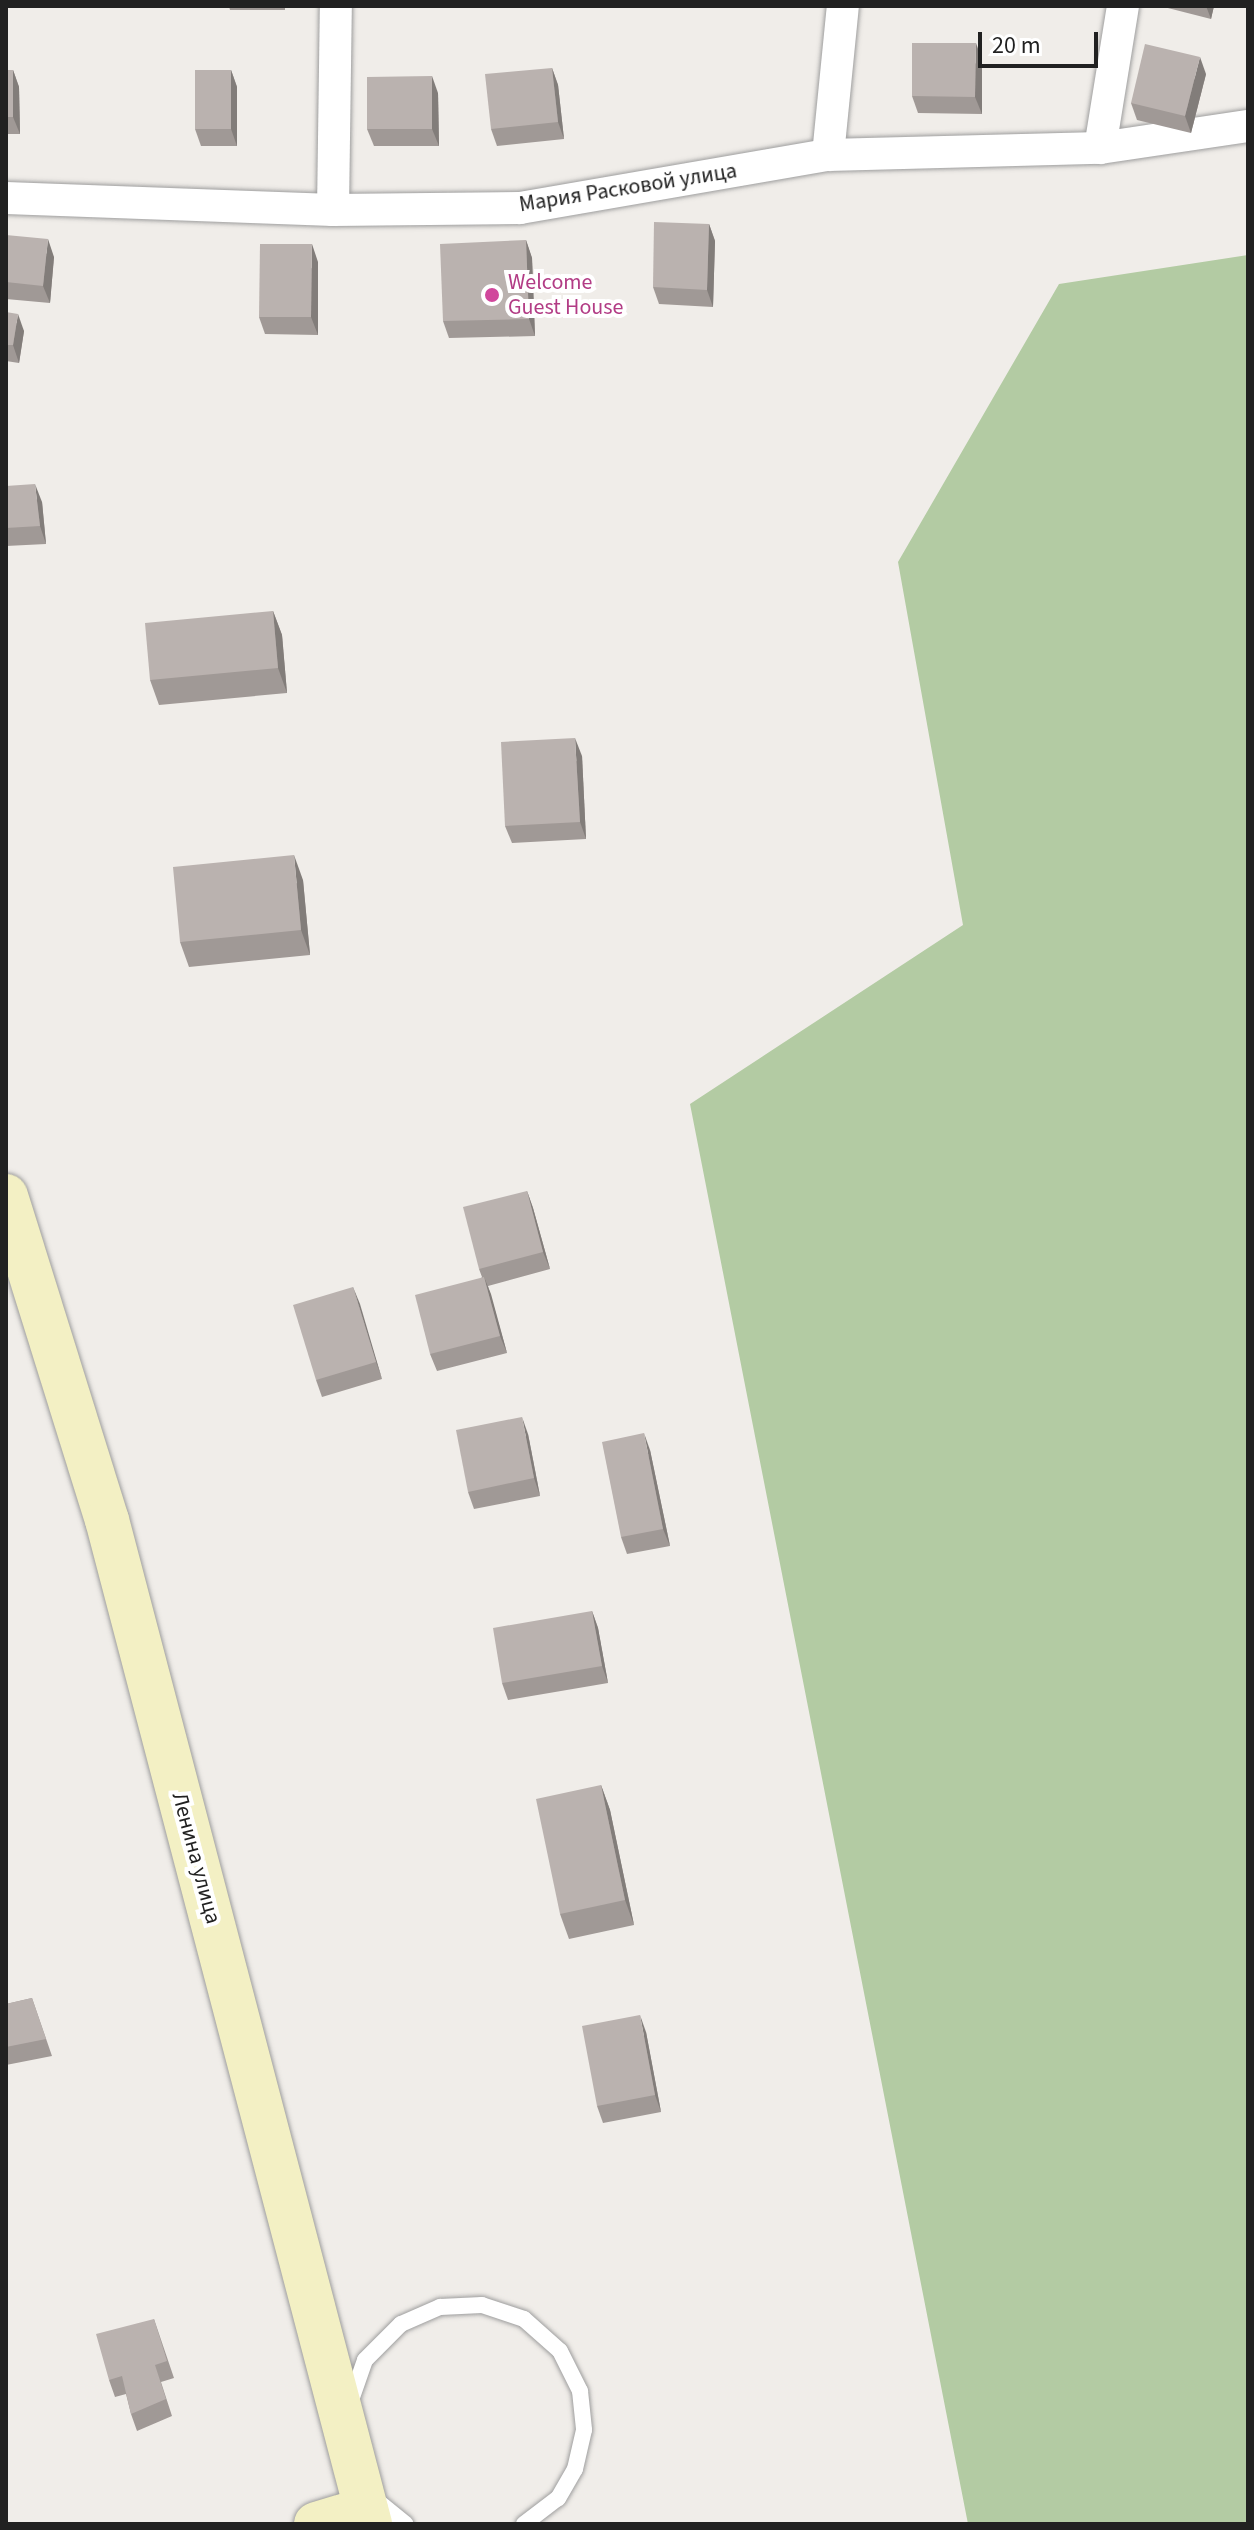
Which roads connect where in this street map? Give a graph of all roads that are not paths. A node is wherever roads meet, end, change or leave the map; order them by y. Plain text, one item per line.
1 (336, 6) edge
2 (843, 6) edge
3 (1123, 6) edge
4 (1248, 126) edge
5 (1100, 148) junction
6 (828, 155) junction
7 (6, 198) edge
8 (333, 210) junction
9 (6, 1196) edge
10 (353, 2463) junction
11 (380, 2519) edge
12 (316, 2524) edge
13 (524, 2524) edge

1 - 8 street
2 - 6 street
3 - 5 street
4 - 5 street, Мария Расковой улица
5 - 6 street, Мария Расковой улица
6 - 8 street, Мария Расковой улица
7 - 8 street, Мария Расковой улица
9 - 10 main road, Ленина улица
10 - 11 main road, Ленина улица
10 - 13 lane
11 - 12 main road

